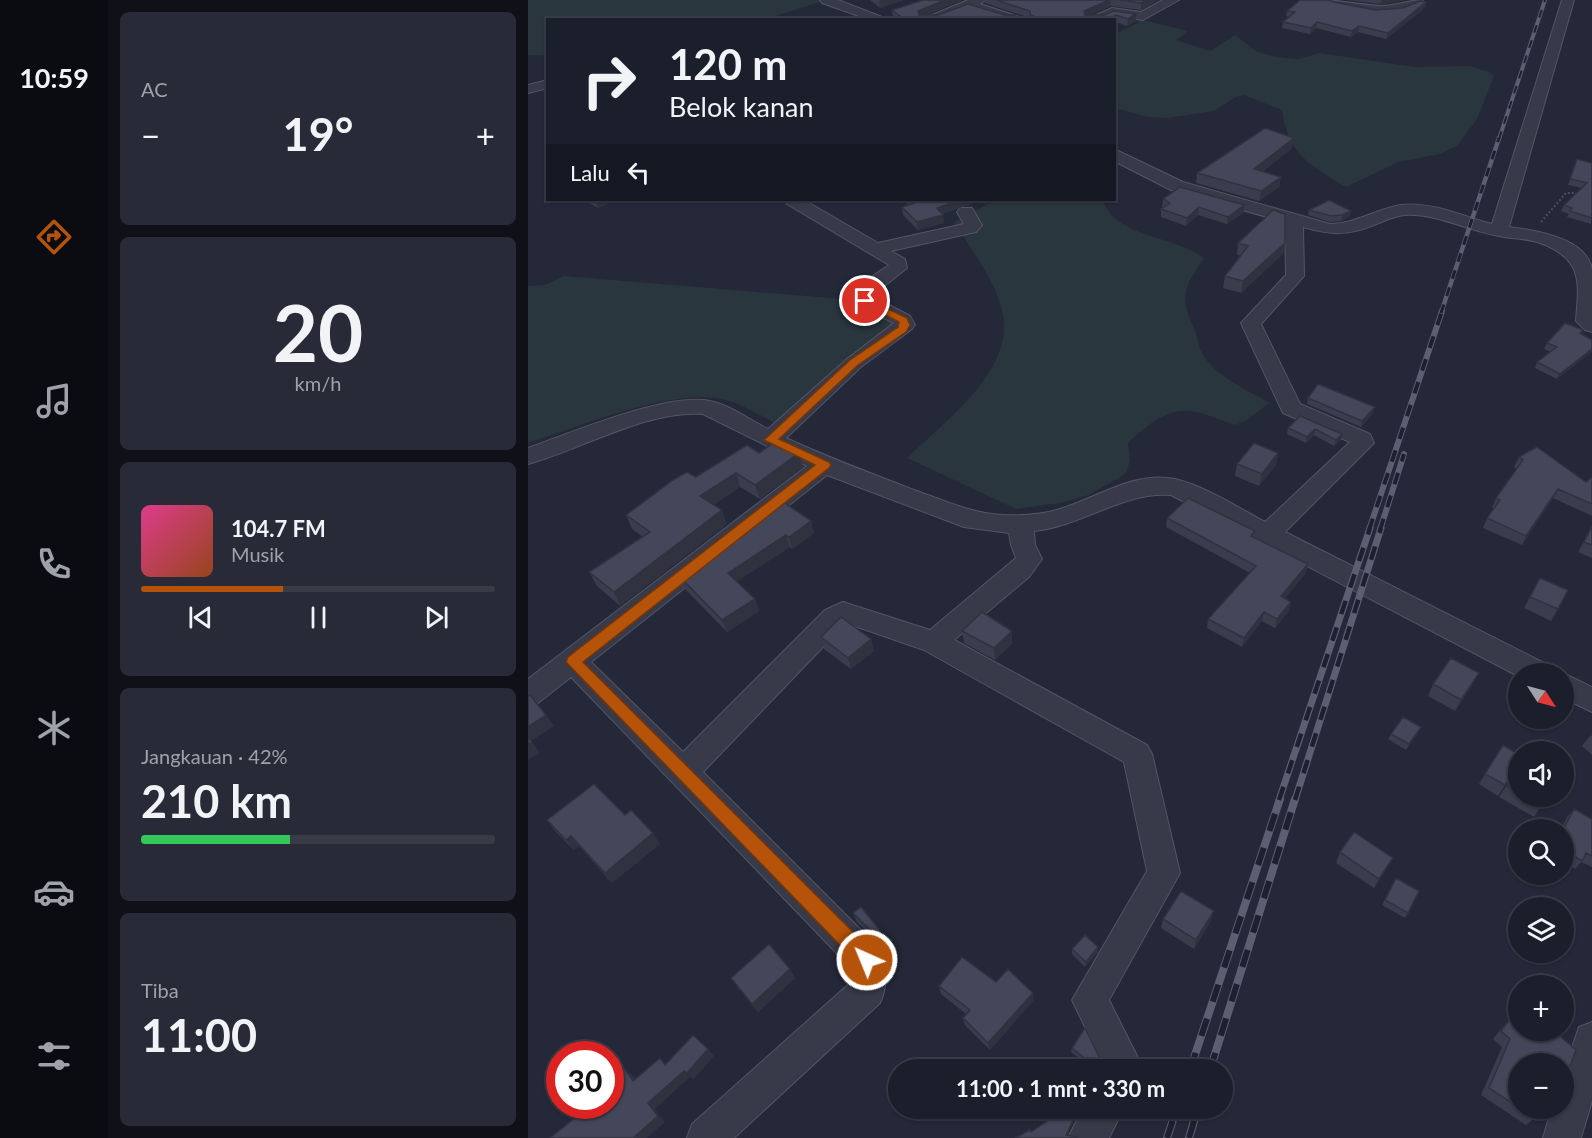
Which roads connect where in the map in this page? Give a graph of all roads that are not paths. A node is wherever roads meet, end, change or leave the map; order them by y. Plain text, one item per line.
1 (826, 0) edge
2 (1173, 0) edge
3 (1326, 0) edge
4 (1417, 0) edge
5 (1568, 0) edge
6 (974, 3) edge
7 (896, 9) edge
8 (877, 16) edge
9 (932, 18) edge
10 (1017, 18) edge
11 (1096, 18) edge
12 (546, 84) edge
13 (528, 89) edge
14 (1116, 155) edge
15 (795, 201) edge
16 (966, 212) dead end
17 (1294, 219) junction
18 (1499, 231) junction
19 (878, 249) junction
20 (1592, 326) edge
21 (770, 440) junction
22 (528, 456) edge
23 (824, 465) junction
24 (1021, 524) junction
25 (1269, 534) junction
26 (934, 642) junction
27 (573, 662) junction
28 (1518, 663) edge
29 (1574, 691) edge
30 (528, 695) edge
31 (1592, 700) edge
32 (683, 772) junction
33 (1592, 1040) edge
34 (1120, 1059) edge
35 (1098, 1119) edge
36 (706, 1138) edge
37 (1087, 1138) edge
38 (1562, 1138) edge

1 - 8 street
2 - 11 street
3 - 4 street
5 - 18 street
6 - 9 street
6 - 10 street
7 - 8 street
12 - 13 street
14 - 17 street
15 - 19 street
16 - 19 street
17 - 18 street
17 - 25 street
18 - 20 street
19 - 21 street
21 - 22 street
21 - 23 street
23 - 24 street
23 - 27 street
24 - 25 street
24 - 26 street
25 - 28 street
26 - 32 street
26 - 34 street
27 - 30 street
27 - 32 street
29 - 31 street
32 - 36 street
33 - 38 street
35 - 37 street

